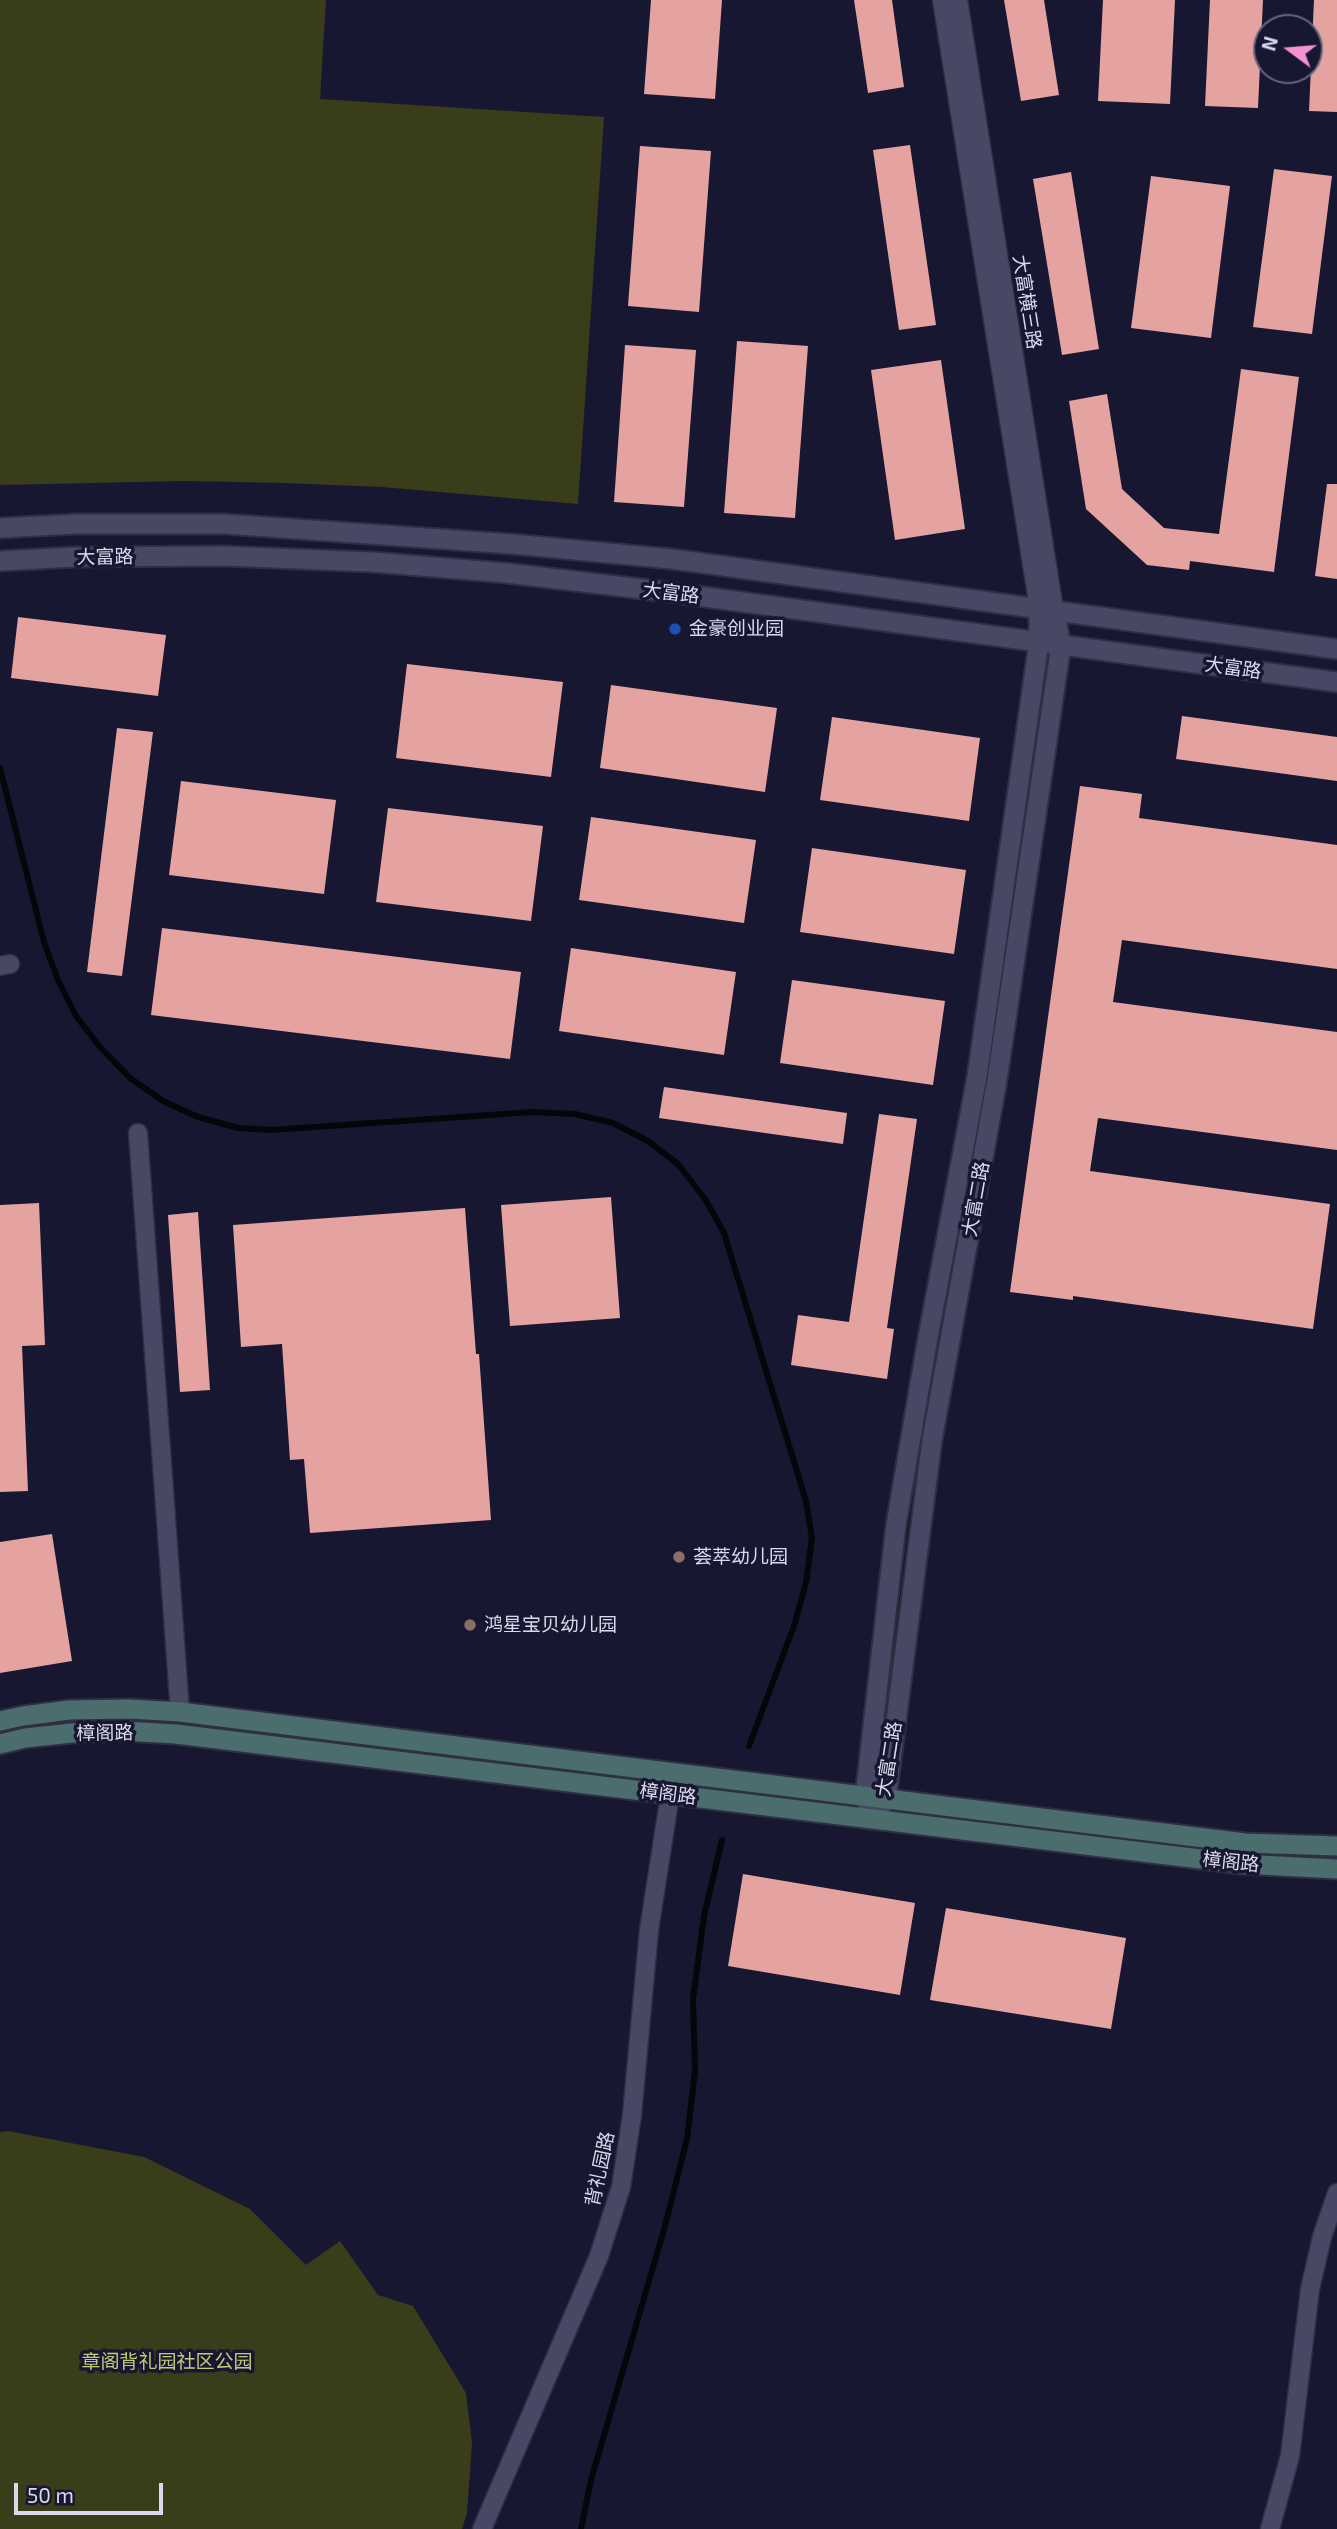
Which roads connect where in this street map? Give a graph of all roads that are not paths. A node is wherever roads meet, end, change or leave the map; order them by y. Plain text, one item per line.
1 (942, 0) edge
2 (958, 0) edge
3 (0, 528) edge
4 (0, 561) edge
5 (1047, 609) junction
6 (1039, 642) junction
7 (1060, 645) junction
8 (1337, 649) edge
9 (1337, 682) edge
10 (138, 1133) dead end
11 (180, 1712) junction
12 (0, 1721) edge
13 (0, 1744) edge
14 (670, 1794) junction
15 (865, 1797) junction
16 (886, 1799) junction
17 (873, 1819) junction
18 (1337, 1846) edge
19 (1337, 1869) edge
20 (1337, 2193) edge
21 (482, 2529) edge
22 (1270, 2529) edge

1 - 5 street, 大富横三路
2 - 5 street, 大富横三路
3 - 5 street, 大富路
4 - 6 street, 大富路
5 - 6 street, 大富二路
5 - 7 street, 大富二路
5 - 8 street, 大富路
6 - 7 street, 大富路
6 - 15 street, 大富二路
7 - 9 street, 大富路
7 - 16 street, 大富二路
10 - 11 street
11 - 12 main road, 樟阁路
11 - 15 main road, 樟阁路
13 - 14 main road, 樟阁路
14 - 17 main road, 樟阁路
14 - 21 street, 背礼园路
15 - 16 main road, 樟阁路
15 - 17 street, 大富二路
16 - 17 street, 大富二路
16 - 18 main road, 樟阁路
17 - 19 main road, 樟阁路
20 - 22 street

